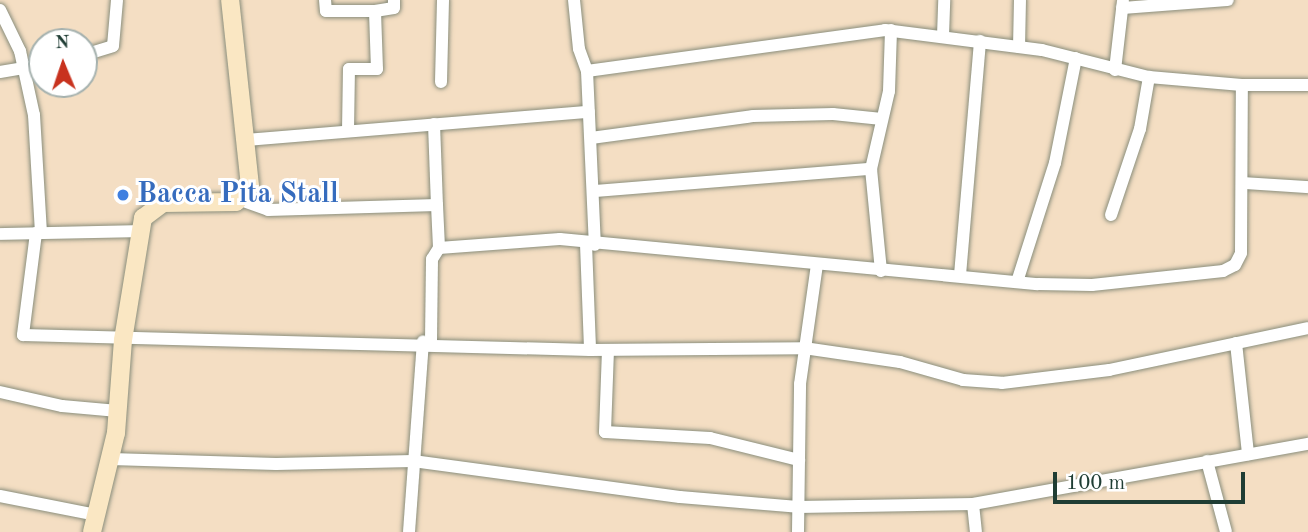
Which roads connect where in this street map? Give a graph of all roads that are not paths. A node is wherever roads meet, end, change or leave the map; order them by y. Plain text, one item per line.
1 (117, 0) edge
2 (230, 0) edge
3 (325, 0) edge
4 (394, 0) edge
5 (443, 0) edge
6 (574, 0) edge
7 (944, 0) edge
8 (1020, 0) edge
9 (1228, 0) edge
10 (1122, 4) edge
11 (0, 10) edge
12 (375, 11) junction
13 (891, 30) junction
14 (943, 36) junction
15 (980, 41) junction
16 (1019, 47) junction
17 (98, 51) edge
18 (1076, 58) junction
19 (28, 68) edge
20 (25, 69) junction
21 (587, 71) junction
22 (1115, 71) junction
23 (0, 72) edge
24 (1149, 77) junction
25 (441, 82) dead end
26 (1242, 85) junction
27 (1308, 85) edge
28 (589, 112) junction
29 (882, 119) junction
30 (434, 124) junction
31 (348, 131) junction
32 (591, 138) junction
33 (246, 140) junction
34 (872, 169) junction
35 (1244, 183) junction
36 (1308, 187) edge
37 (595, 191) junction
38 (241, 200) junction
39 (437, 205) junction
40 (1111, 215) dead end
41 (138, 231) junction
42 (38, 233) junction
43 (0, 234) edge
44 (591, 244) junction
45 (439, 248) junction
46 (817, 265) junction
47 (881, 271) junction
48 (960, 275) junction
49 (1017, 282) junction
50 (1308, 328) edge
51 (123, 340) junction
52 (427, 342) junction
53 (1236, 342) junction
54 (804, 348) junction
55 (608, 349) junction
56 (590, 350) junction
57 (0, 392) edge
58 (118, 411) junction
59 (1308, 444) edge
60 (1248, 454) junction
61 (111, 459) junction
62 (799, 460) junction
63 (413, 461) junction
64 (1207, 461) junction
65 (0, 496) edge
66 (973, 504) junction
67 (798, 507) junction
68 (94, 524) edge
69 (409, 532) edge
70 (798, 532) edge
71 (976, 532) edge
72 (1226, 532) edge

1 - 17 street
2 - 33 street
3 - 12 street
4 - 12 street
5 - 25 street
6 - 21 street
7 - 14 street
8 - 16 street
9 - 10 street
10 - 22 street
11 - 20 street
12 - 31 street
13 - 14 street
13 - 21 street
13 - 29 street
14 - 15 street
15 - 16 street
15 - 48 street
16 - 18 street
18 - 22 street
18 - 49 street
19 - 20 street
20 - 23 street
20 - 42 street
21 - 28 street
22 - 24 street
24 - 26 street
24 - 40 street
26 - 27 street
26 - 35 street
28 - 30 street
28 - 32 street
29 - 32 street
29 - 34 street
30 - 31 street
30 - 39 street
31 - 33 street
32 - 37 street
33 - 38 street
34 - 37 street
34 - 47 street
35 - 36 street
35 - 49 street
37 - 44 street
38 - 39 street
38 - 41 street
39 - 45 street
41 - 42 street
41 - 51 street
42 - 43 street
42 - 51 street
44 - 45 street
44 - 46 street
44 - 56 street
45 - 52 street
46 - 47 street
46 - 54 street
47 - 48 street
48 - 49 street
50 - 53 street
51 - 52 street
51 - 58 street
52 - 56 street
52 - 63 street
53 - 54 street
53 - 60 street
54 - 55 street
54 - 62 street
55 - 56 street
55 - 62 street
57 - 58 street
58 - 61 street
59 - 60 street
60 - 64 street
61 - 63 street
61 - 68 street
62 - 67 street
63 - 67 street
63 - 69 street
64 - 66 street
64 - 72 street
65 - 68 street
66 - 67 street
66 - 71 street
67 - 70 street

